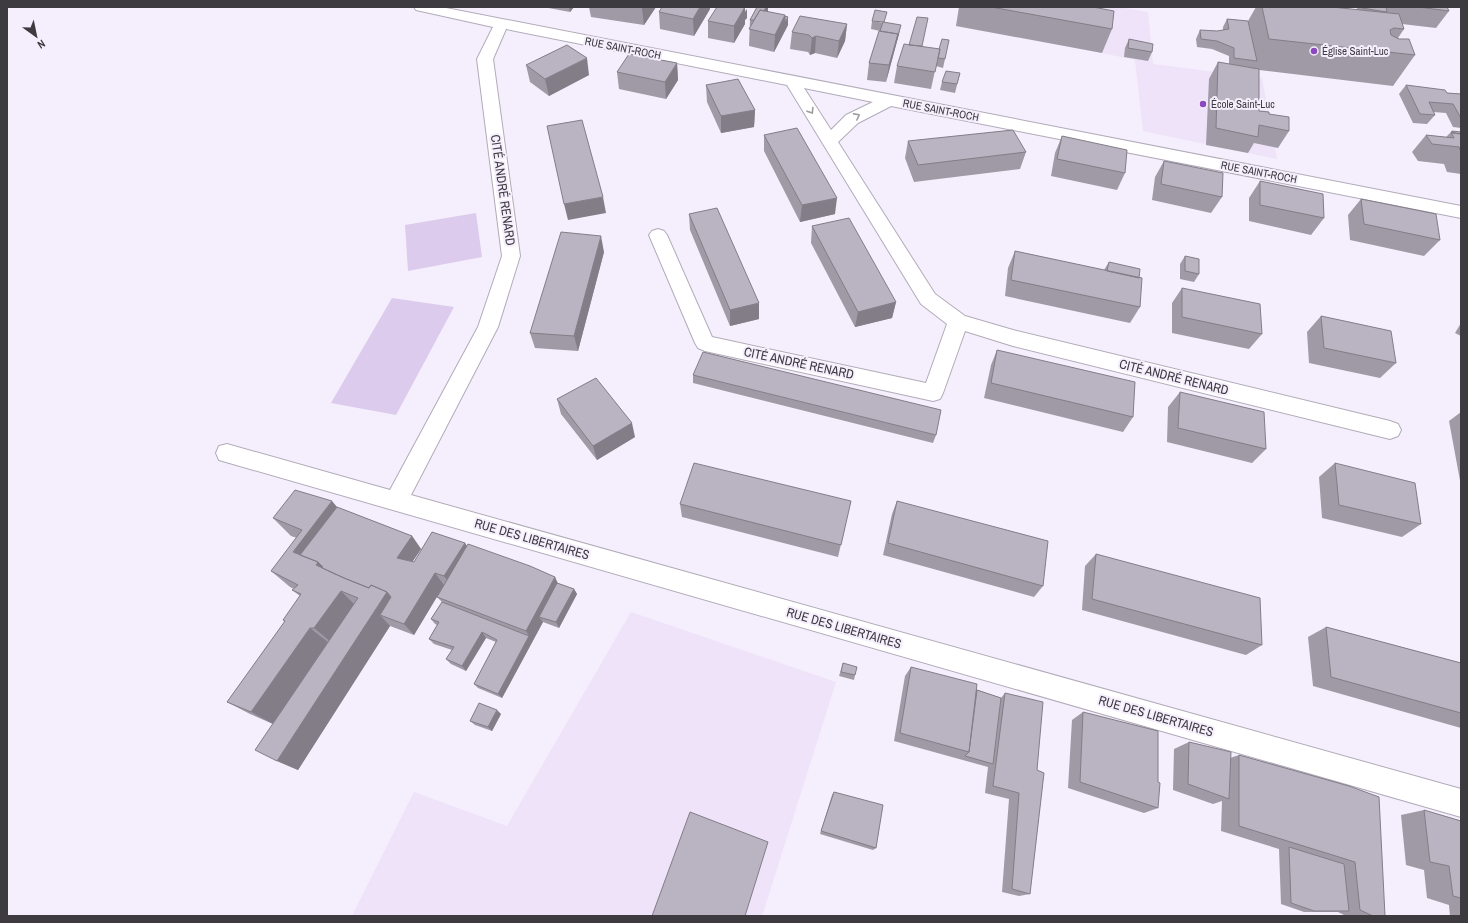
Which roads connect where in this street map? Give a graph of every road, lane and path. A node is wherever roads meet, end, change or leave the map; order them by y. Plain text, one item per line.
1 (421, 7) edge
2 (501, 24) junction
3 (792, 81) junction
4 (890, 100) junction
5 (830, 140) junction
6 (1461, 212) edge
7 (658, 235) dead end
8 (958, 322) junction
9 (1390, 430) dead end
10 (227, 453) dead end
11 (396, 501) junction
12 (1461, 802) edge

1 - 2 street, RUE SAINT-ROCH
2 - 3 street, RUE SAINT-ROCH
2 - 11 street, CITÉ ANDRÉ RENARD
3 - 4 street, RUE SAINT-ROCH
3 -> 5 street, CITÉ ANDRÉ RENARD
5 -> 4 street
4 - 6 street, RUE SAINT-ROCH
5 - 8 street, CITÉ ANDRÉ RENARD
7 - 8 street, CITÉ ANDRÉ RENARD
8 - 9 street, CITÉ ANDRÉ RENARD
10 - 11 street, RUE DES LIBERTAIRES
11 - 12 street, RUE DES LIBERTAIRES

